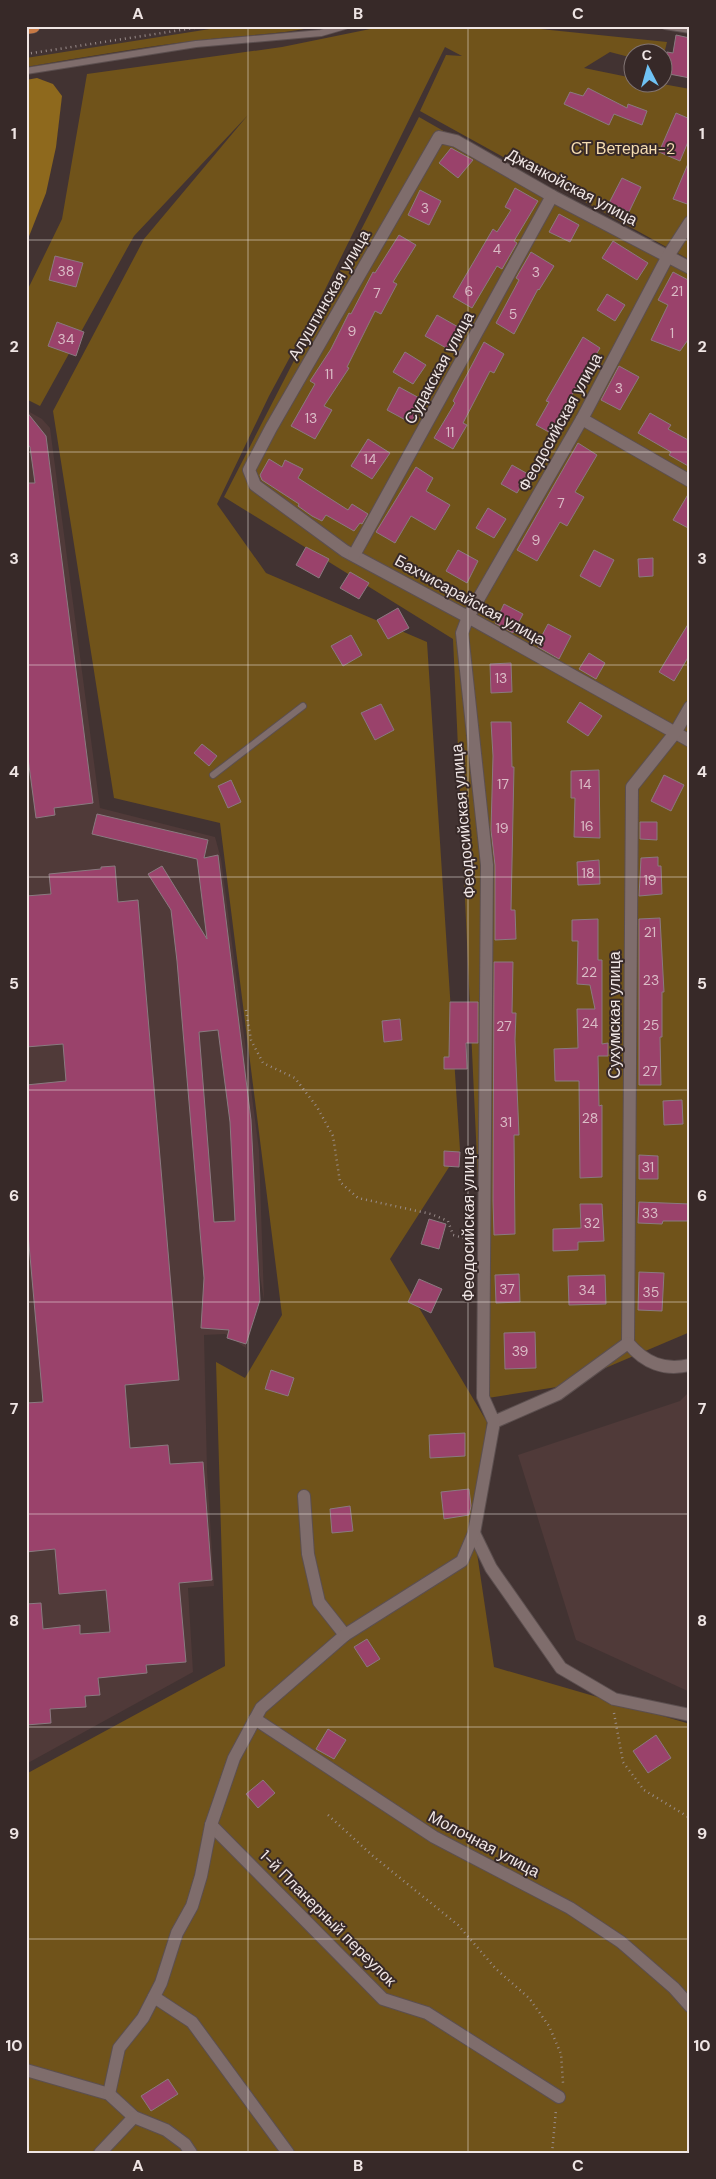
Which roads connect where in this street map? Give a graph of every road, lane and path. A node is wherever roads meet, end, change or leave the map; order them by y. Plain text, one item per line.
1 (33, 26) edge
2 (207, 26) edge
3 (345, 26) edge
4 (665, 26) edge
5 (26, 27) edge
6 (690, 30) edge
7 (26, 54) edge
8 (26, 71) edge
9 (439, 137) joint
10 (552, 196) junction
11 (690, 222) edge
12 (668, 256) junction
13 (690, 268) edge
14 (582, 419) junction
15 (249, 470) joint
16 (690, 481) edge
17 (354, 555) junction
18 (468, 617) junction
19 (303, 706) dead end
20 (690, 707) edge
21 (675, 733) junction
22 (690, 741) edge
23 (213, 775) dead end
24 (246, 1010) dead end
25 (484, 1244) junction
26 (628, 1343) junction
27 (690, 1364) edge
28 (494, 1422) junction
29 (304, 1496) dead end
30 (474, 1533) junction
31 (345, 1635) junction
32 (614, 1699) junction
33 (690, 1715) edge
34 (255, 1719) junction
35 (328, 1815) dead end
36 (690, 1818) edge
37 (211, 1825) junction
38 (154, 1997) junction
39 (690, 2006) edge
40 (26, 2070) edge
41 (110, 2094) junction
42 (559, 2097) junction
43 (134, 2117) junction
44 (100, 2153) edge
45 (191, 2153) edge
46 (288, 2153) edge
47 (552, 2153) edge

1 - 5 main road
2 - 7 path
3 - 8 lane
4 - 6 lane
9 - 10 street, Джанкойская улица
9 - 15 street, Алуштинская улица
10 - 12 street, Джанкойская улица
10 - 17 street, Судакская улица
11 - 12 street, Феодосийская улица
12 - 13 street, Джанкойская улица
12 - 14 street, Феодосийская улица
14 - 16 street
14 - 18 street, Феодосийская улица
15 - 17 street, Бахчисарайская улица
17 - 18 street, Бахчисарайская улица
18 - 21 street, Бахчисарайская улица
18 - 25 street, Феодосийская улица
19 - 23 lane
20 - 21 street, Сухумская улица
21 - 22 street, Бахчисарайская улица
21 - 26 street, Сухумская улица
24 - 25 path
25 - 28 street, Феодосийская улица
26 - 27 street
26 - 28 street
28 - 30 street
29 - 31 street
30 - 31 street
30 - 32 street
31 - 34 street
32 - 33 street
32 - 36 path
34 - 37 street
34 - 39 street, Молочная улица
35 - 42 path
37 - 38 street
37 - 42 street, 1-й Планерный переулок
38 - 41 street
38 - 46 street
40 - 41 street
41 - 43 street
42 - 47 path
43 - 44 street
43 - 45 street

